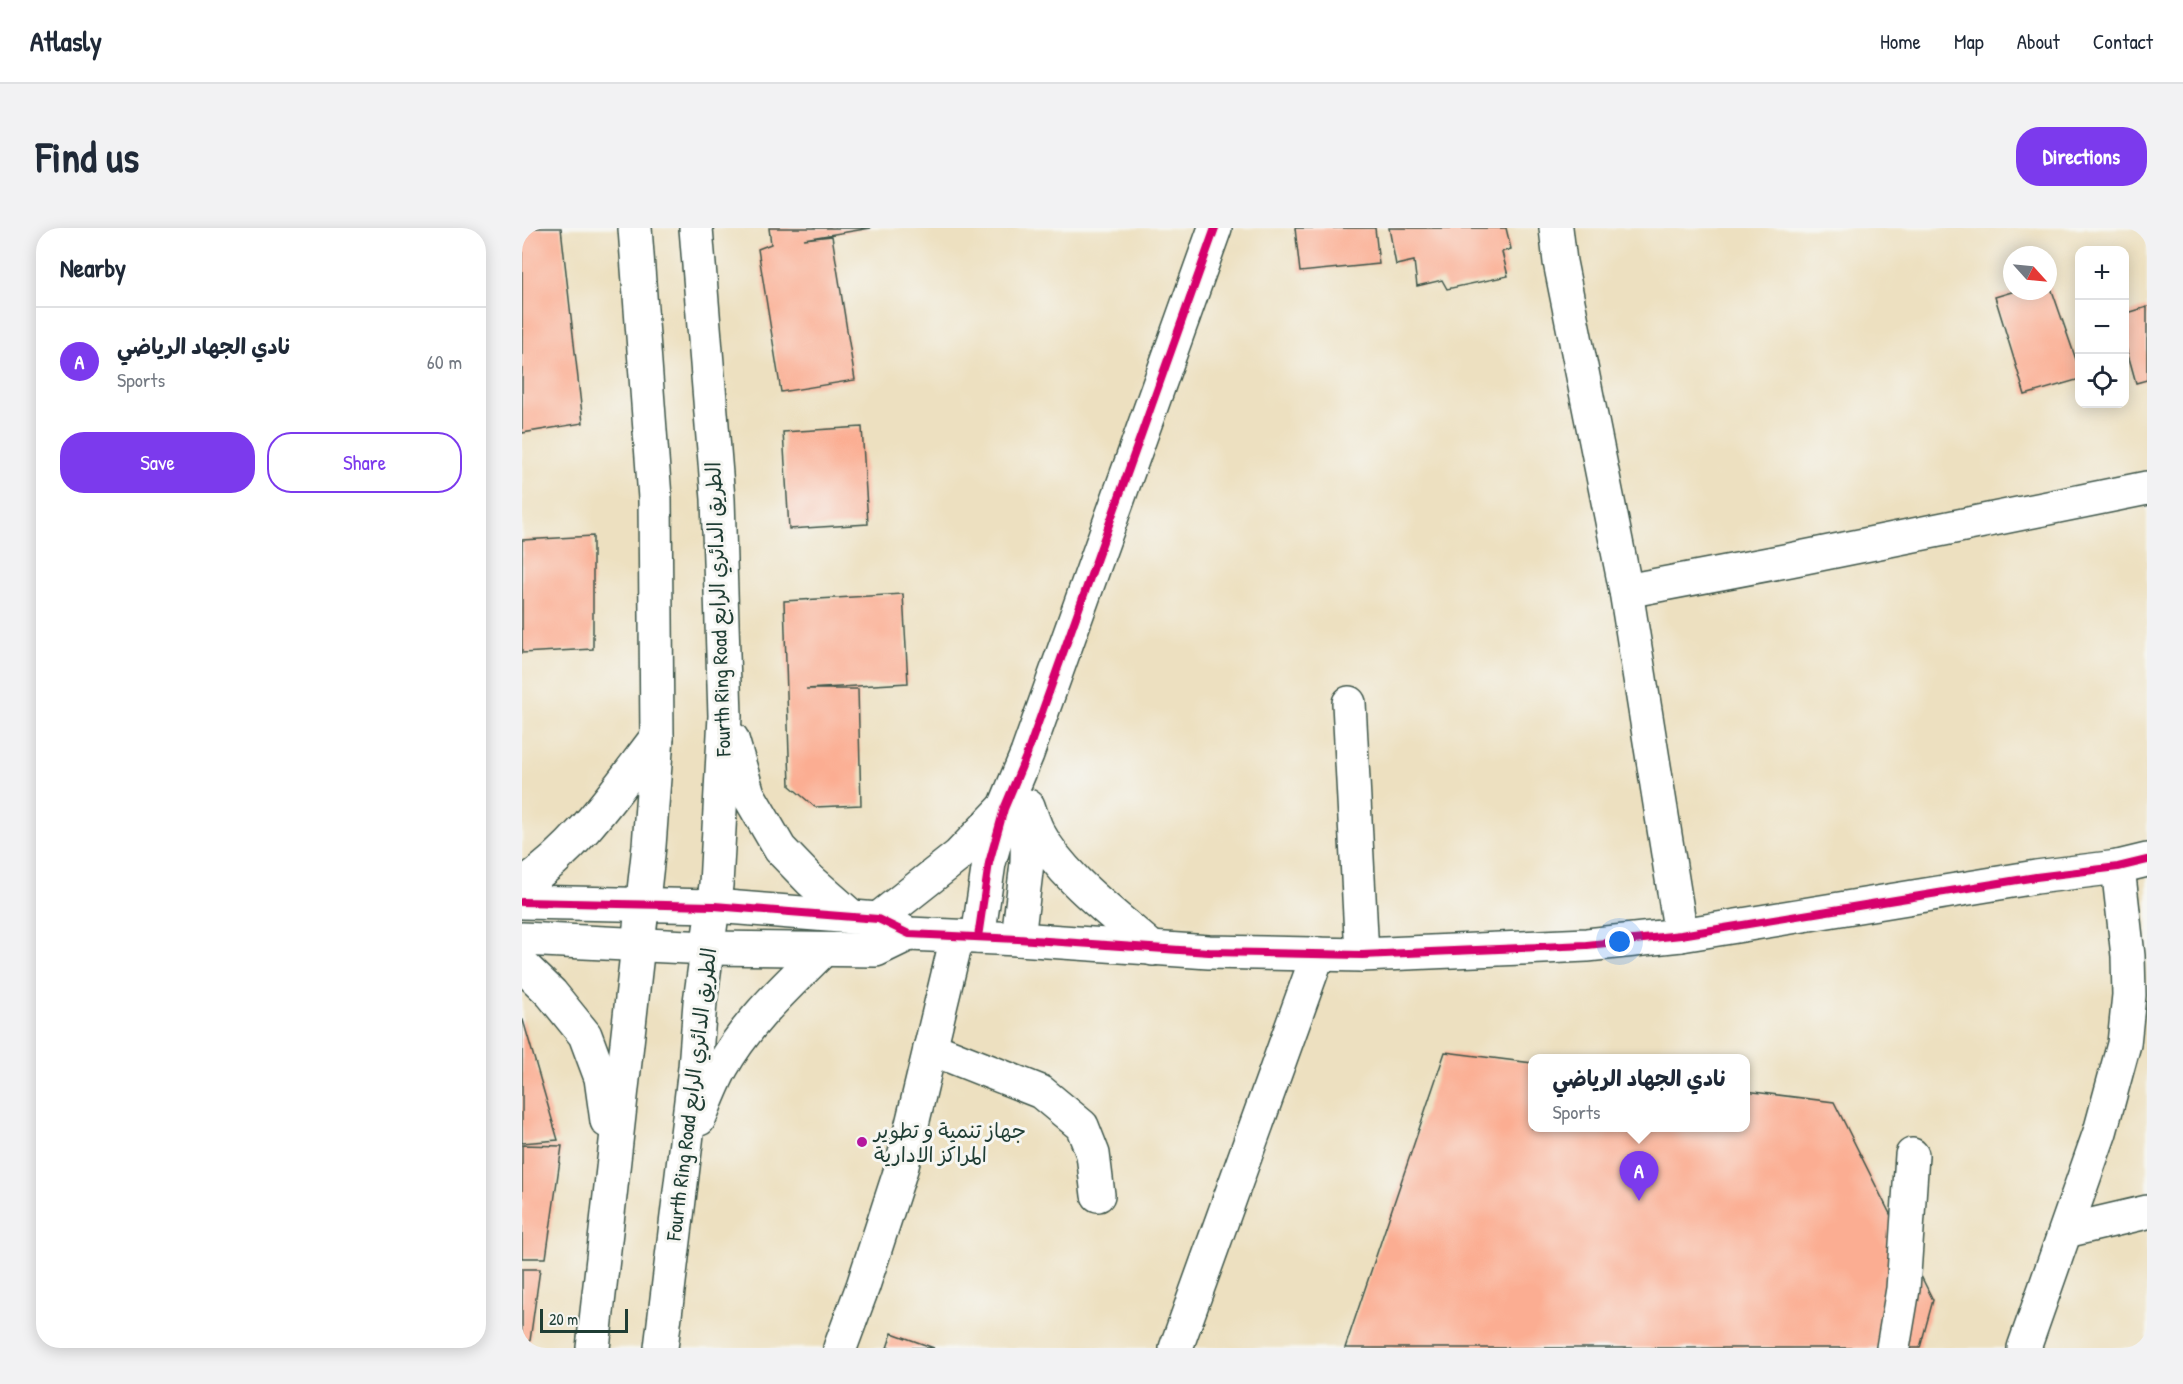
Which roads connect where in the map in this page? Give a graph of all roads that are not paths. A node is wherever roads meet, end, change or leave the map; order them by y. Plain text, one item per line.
1 (635, 228) edge
2 (696, 228) edge
3 (1215, 228) edge
4 (1556, 228) edge
5 (2147, 488) edge
6 (1626, 591) junction
7 (1349, 703) dead end
8 (725, 716) junction
9 (657, 737) junction
10 (1016, 808) junction
11 (2133, 863) edge
12 (522, 885) edge
13 (522, 902) edge
14 (643, 904) junction
15 (714, 906) junction
16 (865, 918) junction
17 (909, 934) junction
18 (1681, 935) junction
19 (968, 937) junction
20 (522, 939) edge
21 (1018, 939) junction
22 (638, 944) junction
23 (708, 948) junction
24 (1153, 949) junction
25 (823, 950) junction
26 (1318, 954) junction
27 (1362, 955) junction
28 (522, 965) edge
29 (930, 1048) junction
30 (684, 1153) junction
31 (1912, 1155) dead end
32 (1098, 1195) dead end
33 (610, 1206) junction
34 (2147, 1212) edge
35 (2066, 1231) junction
36 (593, 1348) edge
37 (661, 1348) edge
38 (840, 1348) edge
39 (1176, 1348) edge
40 (1893, 1348) edge
41 (2024, 1348) edge

1 - 9 street
2 - 8 street, Fourth Ring Road الطريق الدائري الرابع
3 - 10 street
4 - 6 street
5 - 6 street
6 - 18 street
7 - 27 street
8 - 15 street, Fourth Ring Road الطريق الدائري الرابع
8 - 16 street
9 - 12 street
9 - 14 street
10 - 16 street
10 - 19 street
10 - 21 street
10 - 24 street
11 - 18 street
11 - 35 street
13 - 14 street
14 - 15 street
14 - 22 street
15 - 16 street
15 - 23 street, Fourth Ring Road الطريق الدائري الرابع
16 - 17 street
17 - 19 street
17 - 25 street
18 - 27 street
19 - 21 street
19 - 29 street
20 - 22 street
21 - 24 street
22 - 23 street
22 - 33 street
23 - 25 street
23 - 30 street, Fourth Ring Road الطريق الدائري الرابع
24 - 26 street
25 - 30 street
26 - 27 street
26 - 39 street
28 - 33 street
29 - 32 street
29 - 38 street
30 - 37 street, Fourth Ring Road الطريق الدائري الرابع
31 - 40 street
33 - 36 street
34 - 35 street
35 - 41 street

